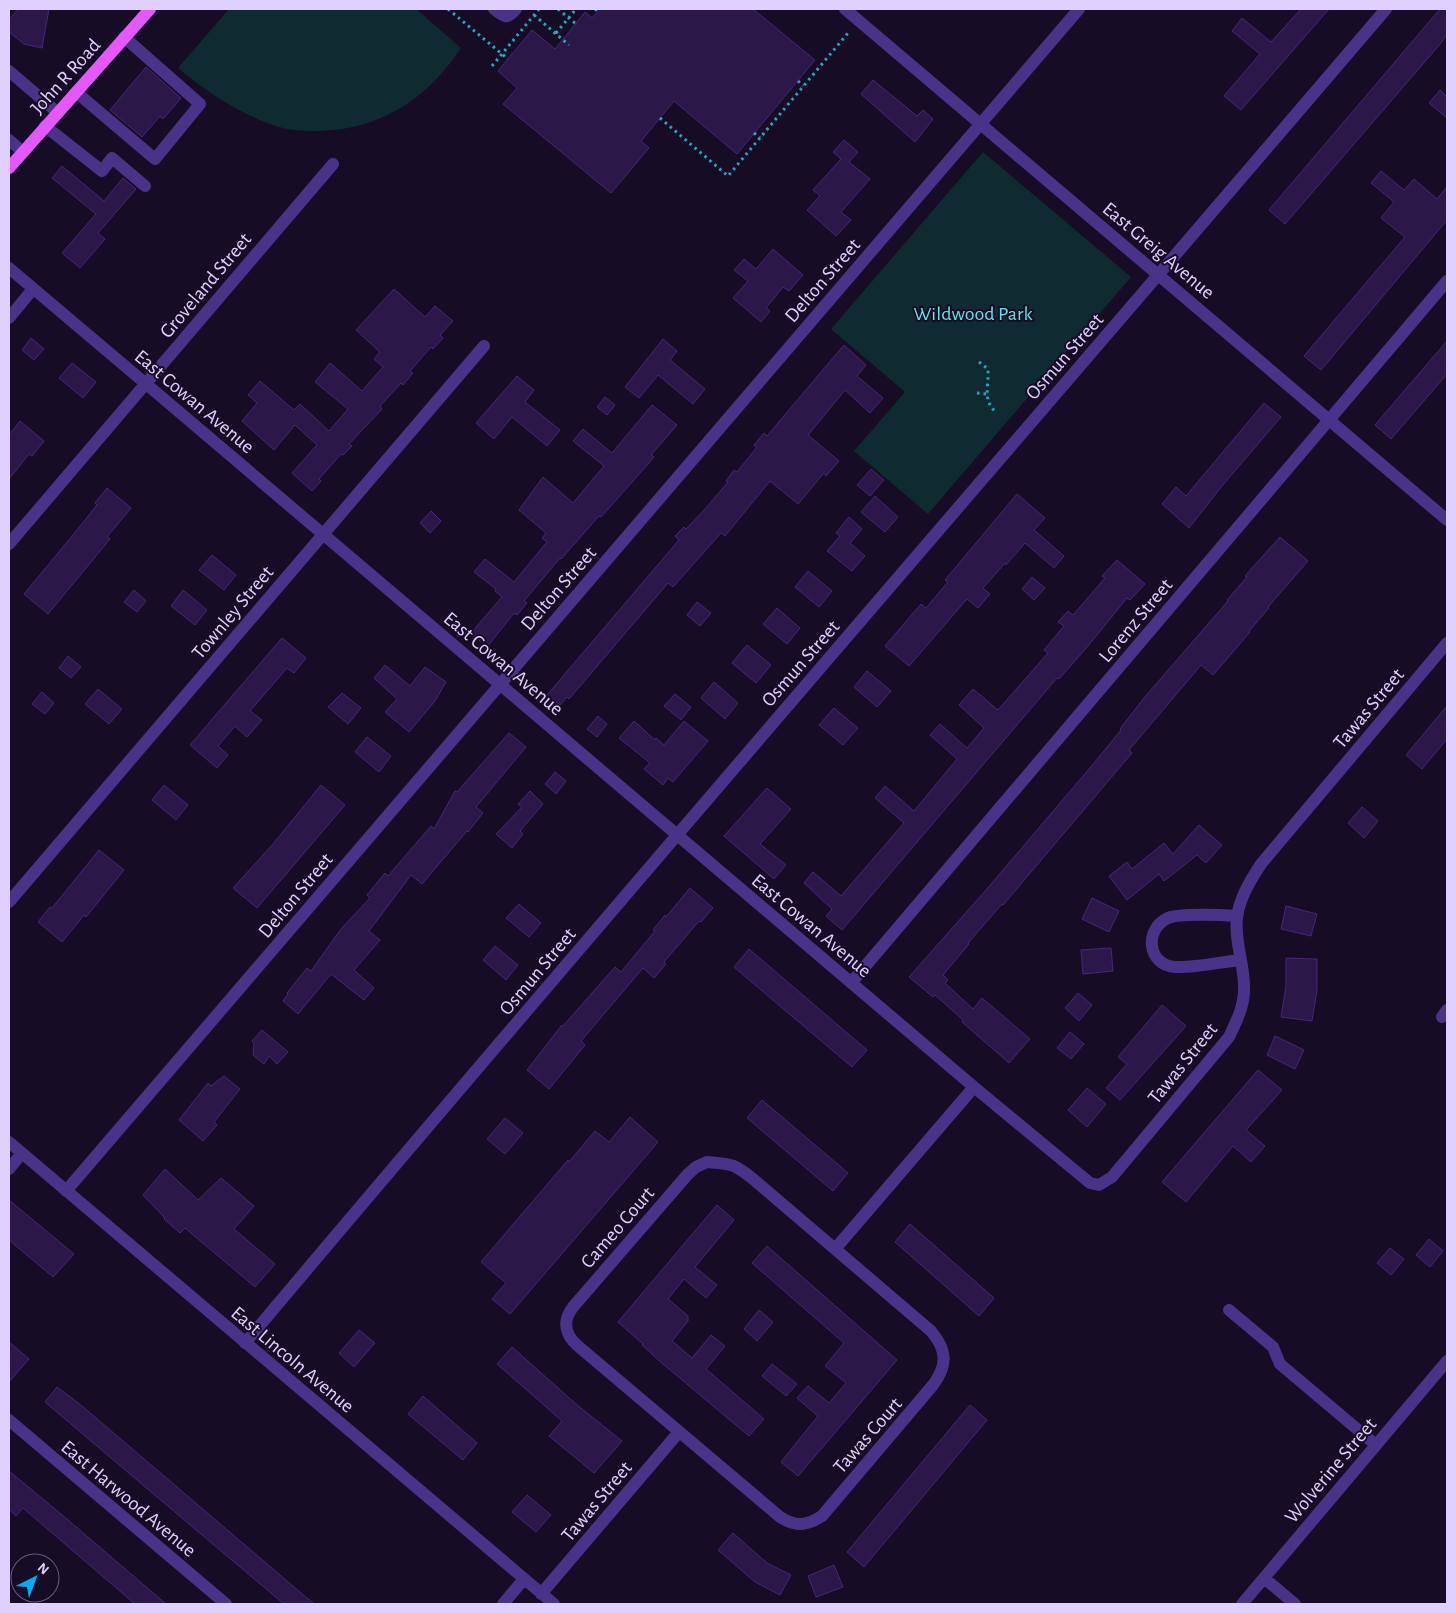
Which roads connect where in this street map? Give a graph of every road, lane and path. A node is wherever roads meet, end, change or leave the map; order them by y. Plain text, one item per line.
1 (150, 9) edge
2 (448, 9) edge
3 (494, 9) edge
4 (516, 9) edge
5 (539, 9) edge
6 (558, 9) edge
7 (576, 9) edge
8 (845, 9) edge
9 (1079, 9) edge
10 (1386, 9) edge
11 (534, 15) junction
12 (568, 18) junction
13 (576, 24) dead end
14 (556, 33) junction
15 (848, 33) dead end
16 (124, 37) junction
17 (570, 44) dead end
18 (501, 54) junction
19 (508, 59) dead end
20 (492, 66) dead end
21 (9, 71) edge
22 (798, 81) dead end
23 (804, 86) junction
24 (76, 92) junction
25 (58, 113) junction
26 (660, 118) dead end
27 (981, 123) junction
28 (46, 126) junction
29 (754, 133) dead end
30 (760, 138) junction
31 (9, 140) edge
32 (23, 152) junction
33 (333, 164) dead end
34 (9, 168) edge
35 (145, 186) dead end
36 (9, 268) edge
37 (1159, 275) junction
38 (1447, 281) edge
39 (33, 289) junction
40 (9, 318) edge
41 (484, 346) dead end
42 (979, 362) dead end
43 (146, 384) junction
44 (977, 394) dead end
45 (986, 394) junction
46 (997, 413) dead end
47 (1330, 420) junction
48 (1447, 520) edge
49 (322, 534) junction
50 (9, 544) edge
51 (1447, 643) edge
52 (500, 684) junction
53 (677, 835) junction
54 (9, 902) edge
55 (1237, 916) junction
56 (1240, 960) junction
57 (851, 983) junction
58 (974, 1087) junction
59 (9, 1142) edge
60 (22, 1153) junction
61 (9, 1169) edge
62 (66, 1191) junction
63 (835, 1249) junction
64 (1229, 1310) dead end
65 (245, 1343) junction
66 (1447, 1361) edge
67 (9, 1420) edge
68 (679, 1432) junction
69 (1376, 1445) junction
70 (1264, 1578) junction
71 (524, 1579) junction
72 (541, 1594) junction
73 (226, 1604) edge
74 (503, 1604) edge
75 (554, 1604) edge
76 (1242, 1604) edge
77 (1295, 1604) edge

1 - 16 main road, John R Road
2 - 18 path
3 - 4 street
5 - 11 path
6 - 12 path
7 - 12 path
8 - 27 street, East Greig Avenue
9 - 27 street, Delton Street
10 - 37 street, Osmun Street
11 - 14 path
11 - 18 path
12 - 13 path
12 - 14 path
14 - 17 path
15 - 23 path
16 - 24 main road, John R Road
16 - 24 street
18 - 19 path
18 - 20 path
21 - 25 street
22 - 23 path
23 - 30 path
24 - 25 main road, John R Road
25 - 28 main road, John R Road
26 - 30 path
27 - 37 street, East Greig Avenue
27 - 52 street, Delton Street
28 - 32 main road, John R Road
28 - 35 street
29 - 30 path
31 - 32 street
32 - 34 main road, John R Road
33 - 43 street, Groveland Street
36 - 39 street, East Cowan Avenue
37 - 47 street, East Greig Avenue
37 - 53 street, Osmun Street
38 - 47 street, Lorenz Street
39 - 40 street
39 - 43 street, East Cowan Avenue
41 - 49 street, Townley Street
42 - 45 path
43 - 49 street, East Cowan Avenue
43 - 50 street, Groveland Street
44 - 45 path
45 - 46 path
47 - 48 street, East Greig Avenue
47 - 57 street, Lorenz Street
49 - 52 street, East Cowan Avenue
49 - 54 street, Townley Street
51 - 55 street, Tawas Street
52 - 53 street, East Cowan Avenue
52 - 62 street, Delton Street
53 - 57 street, East Cowan Avenue
53 - 65 street, Osmun Street
55 - 56 street, Tawas Street
55 - 56 street
56 - 58 street, Tawas Street
57 - 58 street, East Cowan Avenue
58 - 63 street
59 - 60 street, East Lincoln Avenue
60 - 61 street
60 - 62 street, East Lincoln Avenue
62 - 65 street, East Lincoln Avenue
63 - 68 street, Cameo Court
63 - 68 street, Tawas Court
64 - 69 street
65 - 71 street, East Lincoln Avenue
66 - 69 street, Wolverine Street
67 - 73 street, East Harwood Avenue
68 - 72 street, Tawas Street
69 - 70 street, Wolverine Street
70 - 76 street, Wolverine Street
70 - 77 street
71 - 72 street, East Lincoln Avenue
71 - 74 street
72 - 75 street, East Lincoln Avenue

